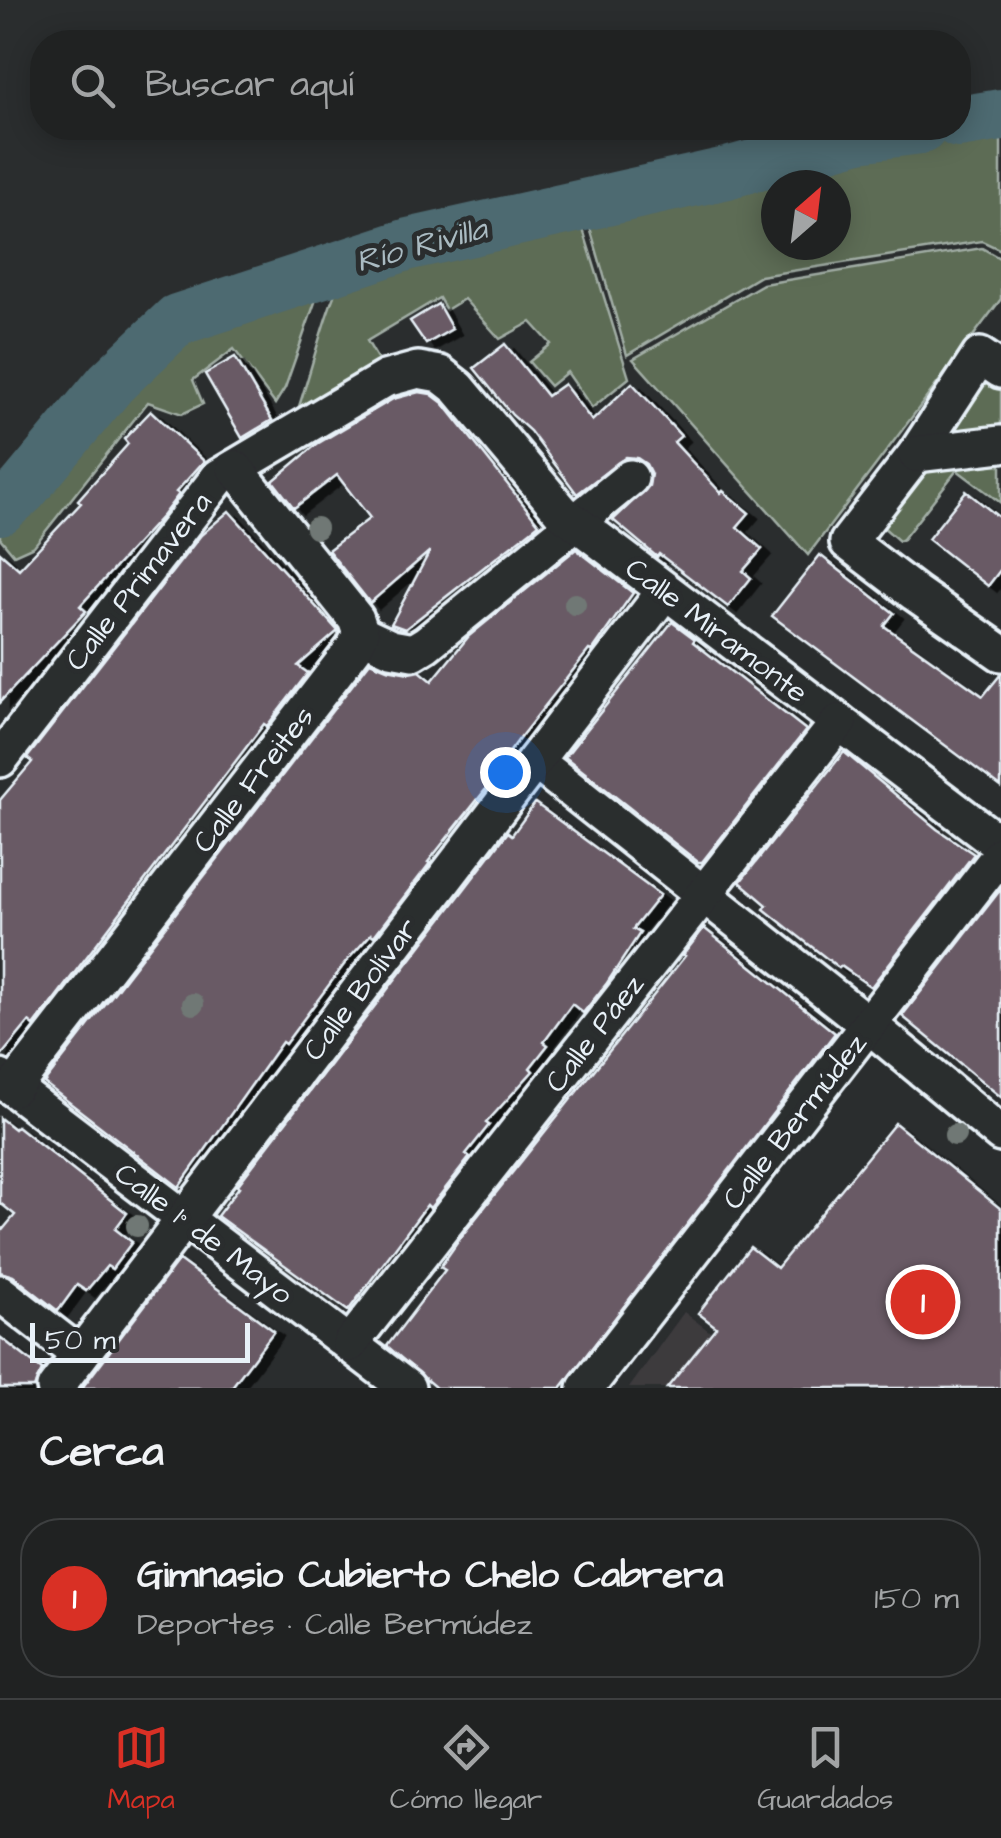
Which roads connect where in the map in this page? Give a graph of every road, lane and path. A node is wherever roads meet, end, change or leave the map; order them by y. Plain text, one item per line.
1 (1001, 370) edge
2 (458, 388) joint
3 (1001, 444) edge
4 (916, 454) junction
5 (234, 468) junction
6 (630, 478) dead end
7 (574, 522) junction
8 (665, 590) junction
9 (361, 634) junction
10 (1001, 653) edge
11 (838, 722) junction
12 (0, 759) edge
13 (535, 761) junction
14 (1001, 845) edge
15 (1001, 854) edge
16 (702, 896) junction
17 (869, 1025) junction
18 (7, 1083) edge
19 (1001, 1134) edge
20 (184, 1219) junction
21 (0, 1293) edge
22 (350, 1344) junction
23 (80, 1355) junction
24 (55, 1388) edge
25 (407, 1388) edge
26 (586, 1388) edge

1 - 4 street
2 - 5 street, Calle Primavera
2 - 7 street, Calle Miramonte
3 - 4 street
4 - 10 street
5 - 9 street
5 - 12 street, Calle Primavera
6 - 7 street
7 - 8 street, Calle Miramonte
7 - 9 street
8 - 11 street, Calle Miramonte
8 - 13 street, Calle Bolívar
9 - 18 street, Calle Freites
11 - 14 street, Calle Miramonte
11 - 16 street, Calle Páez
13 - 16 street
13 - 20 street, Calle Bolívar
15 - 17 street, Calle Bermúdez
16 - 17 street
16 - 22 street, Calle Páez
17 - 19 street
17 - 26 street, Calle Bermúdez
18 - 20 street, Calle 1° de Mayo
20 - 22 street, Calle 1° de Mayo
20 - 23 street, Calle Bolívar
21 - 23 street
22 - 25 street, Calle 1° de Mayo
23 - 24 street, Calle Bolívar

